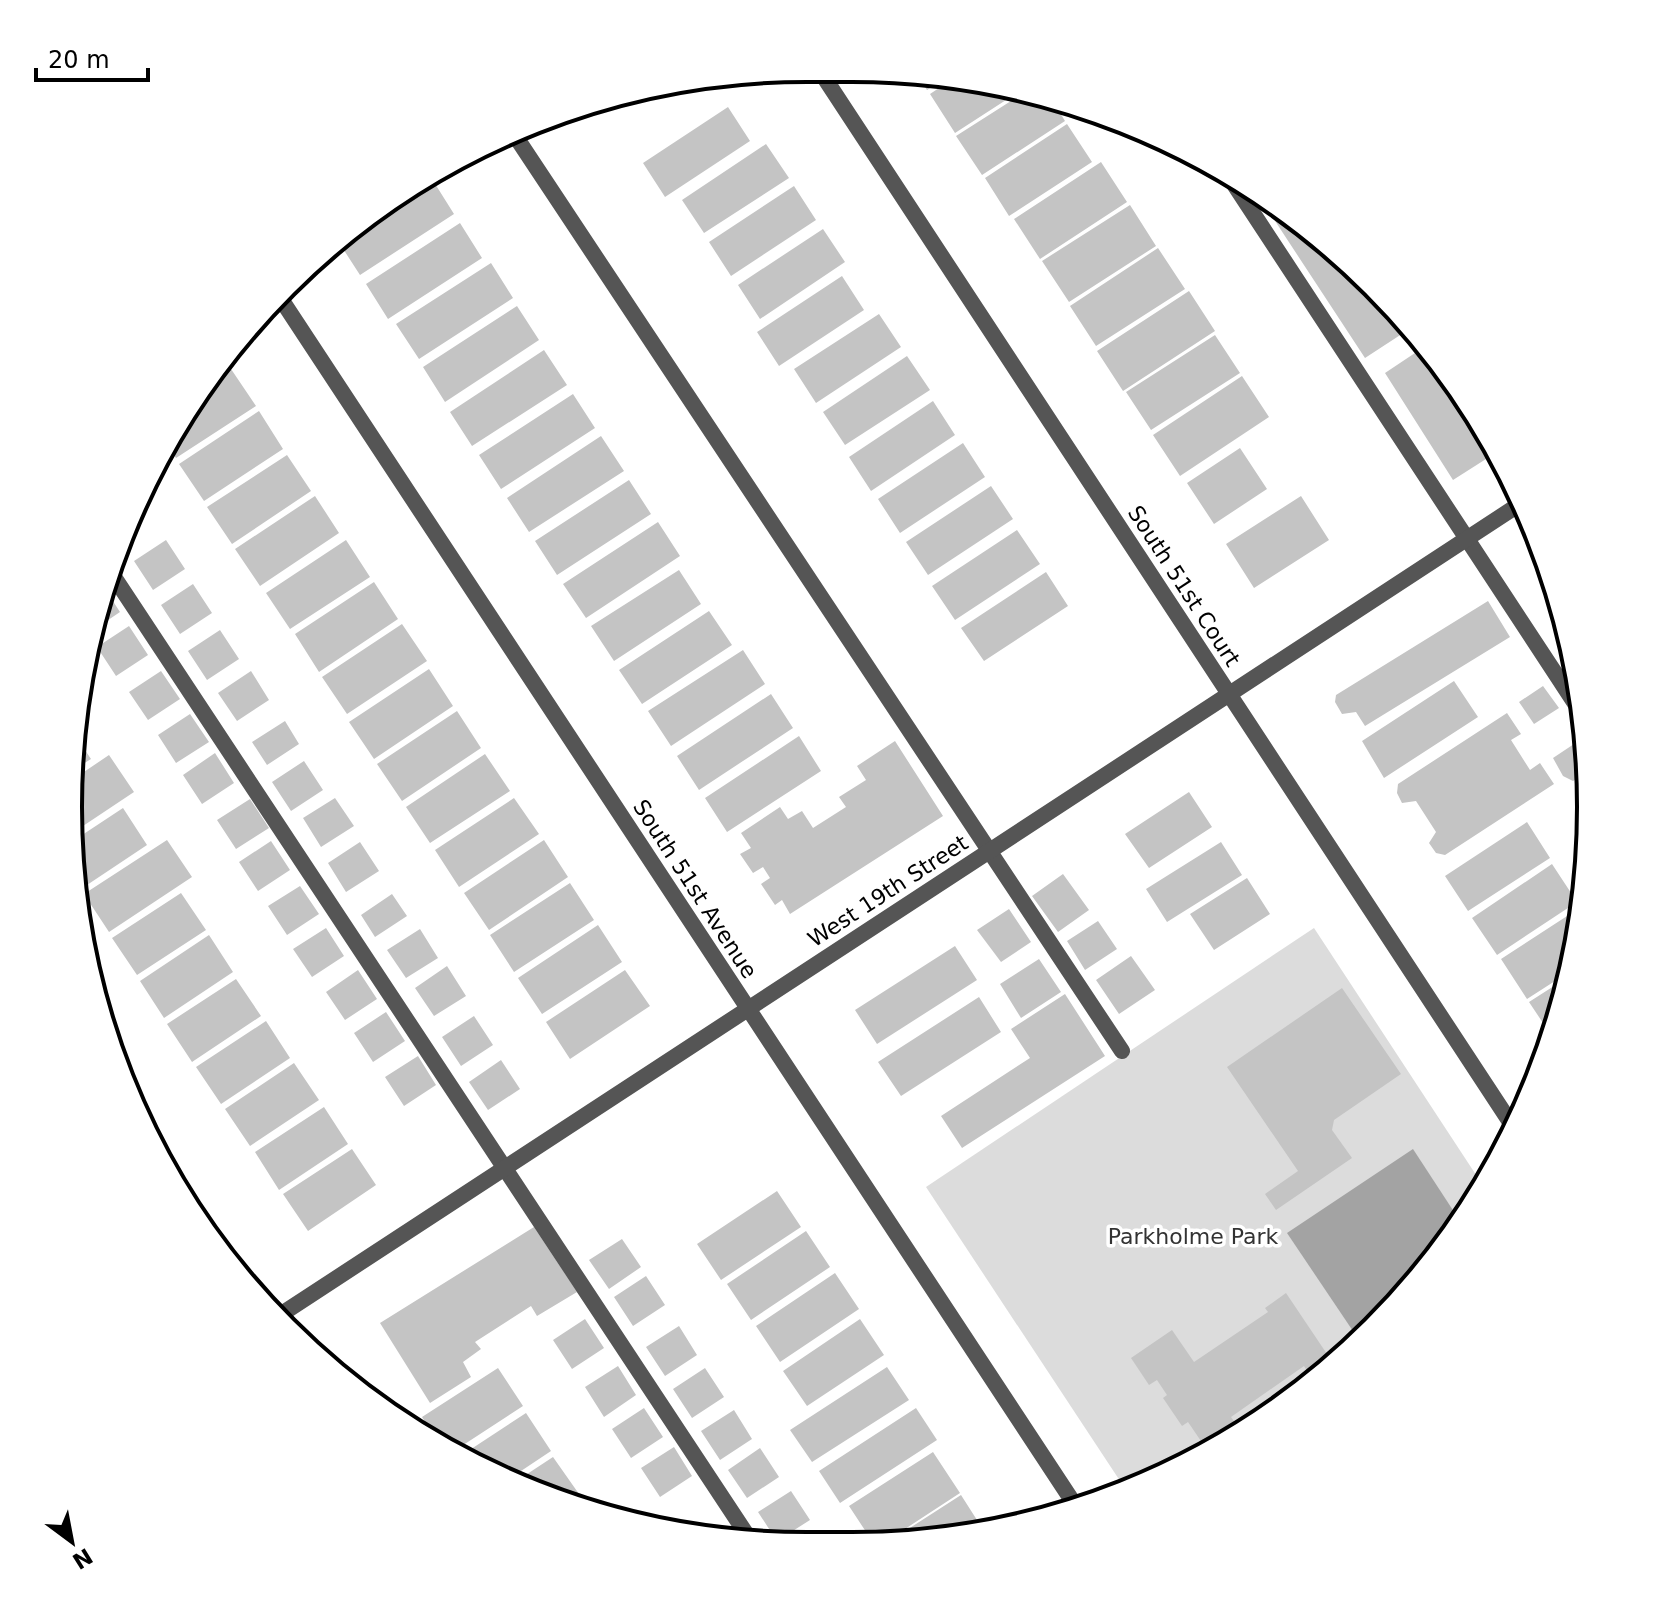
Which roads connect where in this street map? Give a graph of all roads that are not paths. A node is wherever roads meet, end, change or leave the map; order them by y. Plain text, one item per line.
1 (827, 82) edge
2 (519, 142) edge
3 (1241, 196) edge
4 (284, 304) edge
5 (1512, 509) edge
6 (1467, 539) junction
7 (118, 582) edge
8 (1568, 692) edge
9 (1229, 695) junction
10 (989, 851) junction
11 (748, 1009) junction
12 (1122, 1051) dead end
13 (1507, 1117) edge
14 (505, 1168) junction
15 (286, 1311) edge
16 (1071, 1498) edge
17 (743, 1529) edge

1 - 9 street, South 51st Court
2 - 10 street
3 - 6 street
4 - 11 street, South 51st Avenue
5 - 6 street, West 19th Street
6 - 8 street
6 - 9 street, West 19th Street
7 - 14 street
9 - 10 street, West 19th Street
9 - 13 street, South 51st Court
10 - 11 street, West 19th Street
10 - 12 street
11 - 14 street, West 19th Street
11 - 16 street, South 51st Avenue
14 - 15 street, West 19th Street
14 - 17 street

